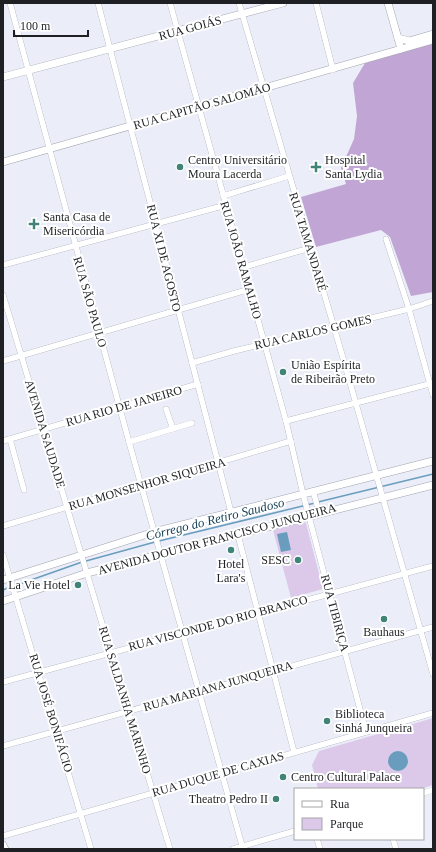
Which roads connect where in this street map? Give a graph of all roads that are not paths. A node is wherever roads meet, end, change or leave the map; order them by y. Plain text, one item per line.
1 (10, 3) edge
2 (98, 3) edge
3 (170, 3) edge
4 (239, 3) edge
5 (283, 3) edge
6 (316, 3) edge
7 (388, 3) edge
8 (242, 14) junction
9 (178, 31) junction
10 (433, 34) edge
11 (398, 38) junction
12 (433, 40) edge
13 (110, 49) junction
14 (401, 49) junction
15 (333, 70) junction
16 (28, 71) junction
17 (3, 78) edge
18 (264, 89) junction
19 (200, 107) junction
20 (130, 126) junction
21 (49, 148) junction
22 (3, 162) edge
23 (289, 176) junction
24 (223, 196) junction
25 (226, 205) junction
26 (155, 224) junction
27 (386, 239) dead end
28 (75, 245) junction
29 (310, 248) junction
30 (3, 265) edge
31 (244, 268) junction
32 (250, 289) junction
33 (3, 295) edge
34 (433, 301) edge
35 (410, 309) junction
36 (177, 310) junction
37 (334, 328) junction
38 (99, 332) junction
39 (265, 344) junction
40 (22, 355) junction
41 (3, 361) edge
42 (192, 363) junction
43 (198, 384) junction
44 (432, 384) edge
45 (433, 395) edge
46 (355, 402) junction
47 (120, 407) junction
48 (166, 409) dead end
49 (286, 421) junction
50 (192, 423) dead end
51 (173, 429) junction
52 (43, 430) junction
53 (10, 440) junction
54 (290, 441) junction
55 (3, 442) edge
56 (129, 442) junction
57 (433, 461) edge
58 (218, 464) junction
59 (377, 478) junction
60 (433, 484) edge
61 (141, 485) junction
62 (24, 490) dead end
63 (314, 494) junction
64 (382, 495) junction
65 (304, 496) junction
66 (67, 507) junction
67 (318, 510) junction
68 (231, 512) junction
69 (308, 513) junction
70 (3, 526) edge
71 (155, 534) junction
72 (238, 535) junction
73 (159, 551) junction
74 (3, 555) edge
75 (82, 556) junction
76 (433, 566) edge
77 (86, 571) junction
78 (404, 573) junction
79 (8, 580) edge
80 (330, 593) junction
81 (14, 594) junction
82 (3, 601) edge
83 (258, 613) junction
84 (433, 627) edge
85 (421, 630) junction
86 (183, 632) junction
87 (345, 651) junction
88 (111, 652) junction
89 (273, 671) junction
90 (39, 672) junction
91 (433, 674) edge
92 (3, 682) edge
93 (200, 691) junction
94 (128, 711) junction
95 (433, 713) edge
96 (56, 731) junction
97 (366, 732) junction
98 (3, 746) edge
99 (294, 752) junction
100 (222, 773) junction
101 (153, 793) junction
102 (81, 814) junction
103 (294, 831) edge
104 (3, 836) edge
105 (3, 845) edge
106 (243, 848) edge
107 (5, 849) edge
108 (91, 849) edge
109 (170, 849) edge
110 (233, 849) edge

1 - 16 street, RUA SÃO PAULO
2 - 13 street, RUA XI DE AGOSTO
3 - 9 street, RUA JOÃO RAMALHO
4 - 8 street, RUA TAMANDARÉ
5 - 8 main road, RUA GOIÁS
6 - 15 street
7 - 11 main road
8 - 9 main road, RUA GOIÁS
8 - 18 street, RUA TAMANDARÉ
9 - 13 main road, RUA GOIÁS
9 - 19 street, RUA JOÃO RAMALHO
10 - 11 main road
11 - 14 main road
12 - 14 main road, RUA CAPITÃO SALOMÃO
13 - 16 main road, RUA GOIÁS
13 - 20 street, RUA XI DE AGOSTO
14 - 15 main road, RUA CAPITÃO SALOMÃO
15 - 18 main road, RUA CAPITÃO SALOMÃO
16 - 17 main road, RUA GOIÁS
16 - 21 street, RUA SÃO PAULO
18 - 19 main road, RUA CAPITÃO SALOMÃO
18 - 23 street, RUA TAMANDARÉ
19 - 20 main road, RUA CAPITÃO SALOMÃO
19 - 24 street, RUA JOÃO RAMALHO
20 - 21 main road, RUA CAPITÃO SALOMÃO
20 - 26 street, RUA XI DE AGOSTO
21 - 22 main road, RUA CAPITÃO SALOMÃO
21 - 28 street, RUA SÃO PAULO
23 - 24 street
23 - 29 street, RUA TAMANDARÉ
24 - 25 street, RUA JOÃO RAMALHO
25 - 26 street
25 - 31 street, RUA JOÃO RAMALHO
26 - 28 street
26 - 36 street, RUA XI DE AGOSTO
27 - 35 street
28 - 30 street
28 - 38 street, RUA SÃO PAULO
29 - 31 street
29 - 37 street, RUA TAMANDARÉ
31 - 32 street, RUA JOÃO RAMALHO
32 - 36 street
32 - 39 street, RUA JOÃO RAMALHO
33 - 40 street, AVENIDA SAUDADE
34 - 35 street, RUA CARLOS GOMES
35 - 37 street, RUA CARLOS GOMES
35 - 44 street
36 - 38 street
36 - 42 street, RUA XI DE AGOSTO
37 - 39 street, RUA CARLOS GOMES
37 - 46 street, RUA TAMANDARÉ
38 - 40 street
38 - 47 street, RUA SÃO PAULO
39 - 42 street, RUA CARLOS GOMES
39 - 49 street, RUA JOÃO RAMALHO
40 - 41 street
40 - 52 street, AVENIDA SAUDADE
42 - 43 street, RUA XI DE AGOSTO
43 - 47 street, RUA RIO DE JANEIRO
43 - 58 street, RUA XI DE AGOSTO
44 - 45 street
44 - 46 street
46 - 49 street
46 - 59 street, RUA TAMANDARÉ
47 - 52 street, RUA RIO DE JANEIRO
47 - 56 street, RUA SÃO PAULO
48 - 51 street
49 - 54 street, RUA JOÃO RAMALHO
50 - 51 street
51 - 56 street
52 - 53 street, RUA RIO DE JANEIRO
52 - 66 street, AVENIDA SAUDADE
53 - 55 street, RUA RIO DE JANEIRO
53 - 62 street
54 - 58 street, RUA MONSENHOR SIQUEIRA
54 - 65 street, RUA JOÃO RAMALHO
56 - 61 street, RUA SÃO PAULO
57 - 59 main road, AVENIDA DOUTOR FRANCISCO JUNQUEIRA
58 - 61 street, RUA MONSENHOR SIQUEIRA
58 - 68 street, RUA XI DE AGOSTO
59 - 63 main road, AVENIDA DOUTOR FRANCISCO JUNQUEIRA
59 - 64 street, RUA TAMANDARÉ
60 - 64 main road, AVENIDA DOUTOR FRANCISCO JUNQUEIRA
61 - 66 street, RUA MONSENHOR SIQUEIRA
61 - 71 street, RUA SÃO PAULO
63 - 65 main road, AVENIDA DOUTOR FRANCISCO JUNQUEIRA
63 - 67 street
64 - 67 main road, AVENIDA DOUTOR FRANCISCO JUNQUEIRA
64 - 78 street, RUA TAMANDARÉ
65 - 68 main road, AVENIDA DOUTOR FRANCISCO JUNQUEIRA
65 - 69 street, RUA TIBIRIÇA
66 - 70 street, RUA MONSENHOR SIQUEIRA
66 - 75 street, AVENIDA SAUDADE
67 - 69 main road, AVENIDA DOUTOR FRANCISCO JUNQUEIRA
68 - 71 main road, AVENIDA DOUTOR FRANCISCO JUNQUEIRA
69 - 72 main road, AVENIDA DOUTOR FRANCISCO JUNQUEIRA
69 - 80 street, RUA TIBIRIÇA
71 - 73 street, RUA SÃO PAULO
71 - 75 main road, AVENIDA DOUTOR FRANCISCO JUNQUEIRA
72 - 73 main road, AVENIDA DOUTOR FRANCISCO JUNQUEIRA
72 - 83 street
73 - 77 main road, AVENIDA DOUTOR FRANCISCO JUNQUEIRA
73 - 86 street, RUA SÃO PAULO
74 - 79 street, RUA JOSÉ BONIFÁCIO
75 - 77 street, AVENIDA SAUDADE
75 - 79 main road, AVENIDA DOUTOR FRANCISCO JUNQUEIRA
76 - 78 street, RUA VISCONDE DO RIO BRANCO
77 - 81 main road, AVENIDA DOUTOR FRANCISCO JUNQUEIRA
77 - 88 street, RUA SALDANHA MARINHO
78 - 80 street, RUA VISCONDE DO RIO BRANCO
78 - 85 street, RUA TAMANDARÉ
79 - 81 street, RUA JOSÉ BONIFÁCIO
80 - 83 street, RUA VISCONDE DO RIO BRANCO
80 - 87 street, RUA TIBIRIÇA
81 - 82 main road, AVENIDA DOUTOR FRANCISCO JUNQUEIRA
81 - 90 street, RUA JOSÉ BONIFÁCIO
83 - 86 street, RUA VISCONDE DO RIO BRANCO
83 - 89 street
84 - 85 street, RUA MARIANA JUNQUEIRA
85 - 87 street, RUA MARIANA JUNQUEIRA
85 - 91 street, RUA TAMANDARÉ
86 - 88 street, RUA VISCONDE DO RIO BRANCO
86 - 93 street, RUA SÃO PAULO
87 - 89 street, RUA MARIANA JUNQUEIRA
87 - 97 street, RUA TIBIRIÇA
88 - 90 street, RUA VISCONDE DO RIO BRANCO
88 - 94 street, RUA SALDANHA MARINHO
89 - 93 street, RUA MARIANA JUNQUEIRA
89 - 99 street
90 - 92 street, RUA VISCONDE DO RIO BRANCO
90 - 96 street, RUA JOSÉ BONIFÁCIO
93 - 94 street, RUA MARIANA JUNQUEIRA
93 - 100 street, RUA SÃO PAULO
94 - 96 street, RUA MARIANA JUNQUEIRA
94 - 101 street, RUA SALDANHA MARINHO
95 - 97 street, RUA DUQUE DE CAXIAS
96 - 98 street, RUA MARIANA JUNQUEIRA
96 - 102 street, RUA JOSÉ BONIFÁCIO
97 - 99 street, RUA DUQUE DE CAXIAS
99 - 100 street, RUA DUQUE DE CAXIAS
100 - 101 street, RUA DUQUE DE CAXIAS
100 - 106 street, RUA SÃO PAULO
101 - 102 street, RUA DUQUE DE CAXIAS
101 - 109 street, RUA SALDANHA MARINHO
102 - 104 street, RUA DUQUE DE CAXIAS
102 - 108 street, RUA JOSÉ BONIFÁCIO
103 - 106 street
105 - 107 main road
106 - 110 street

